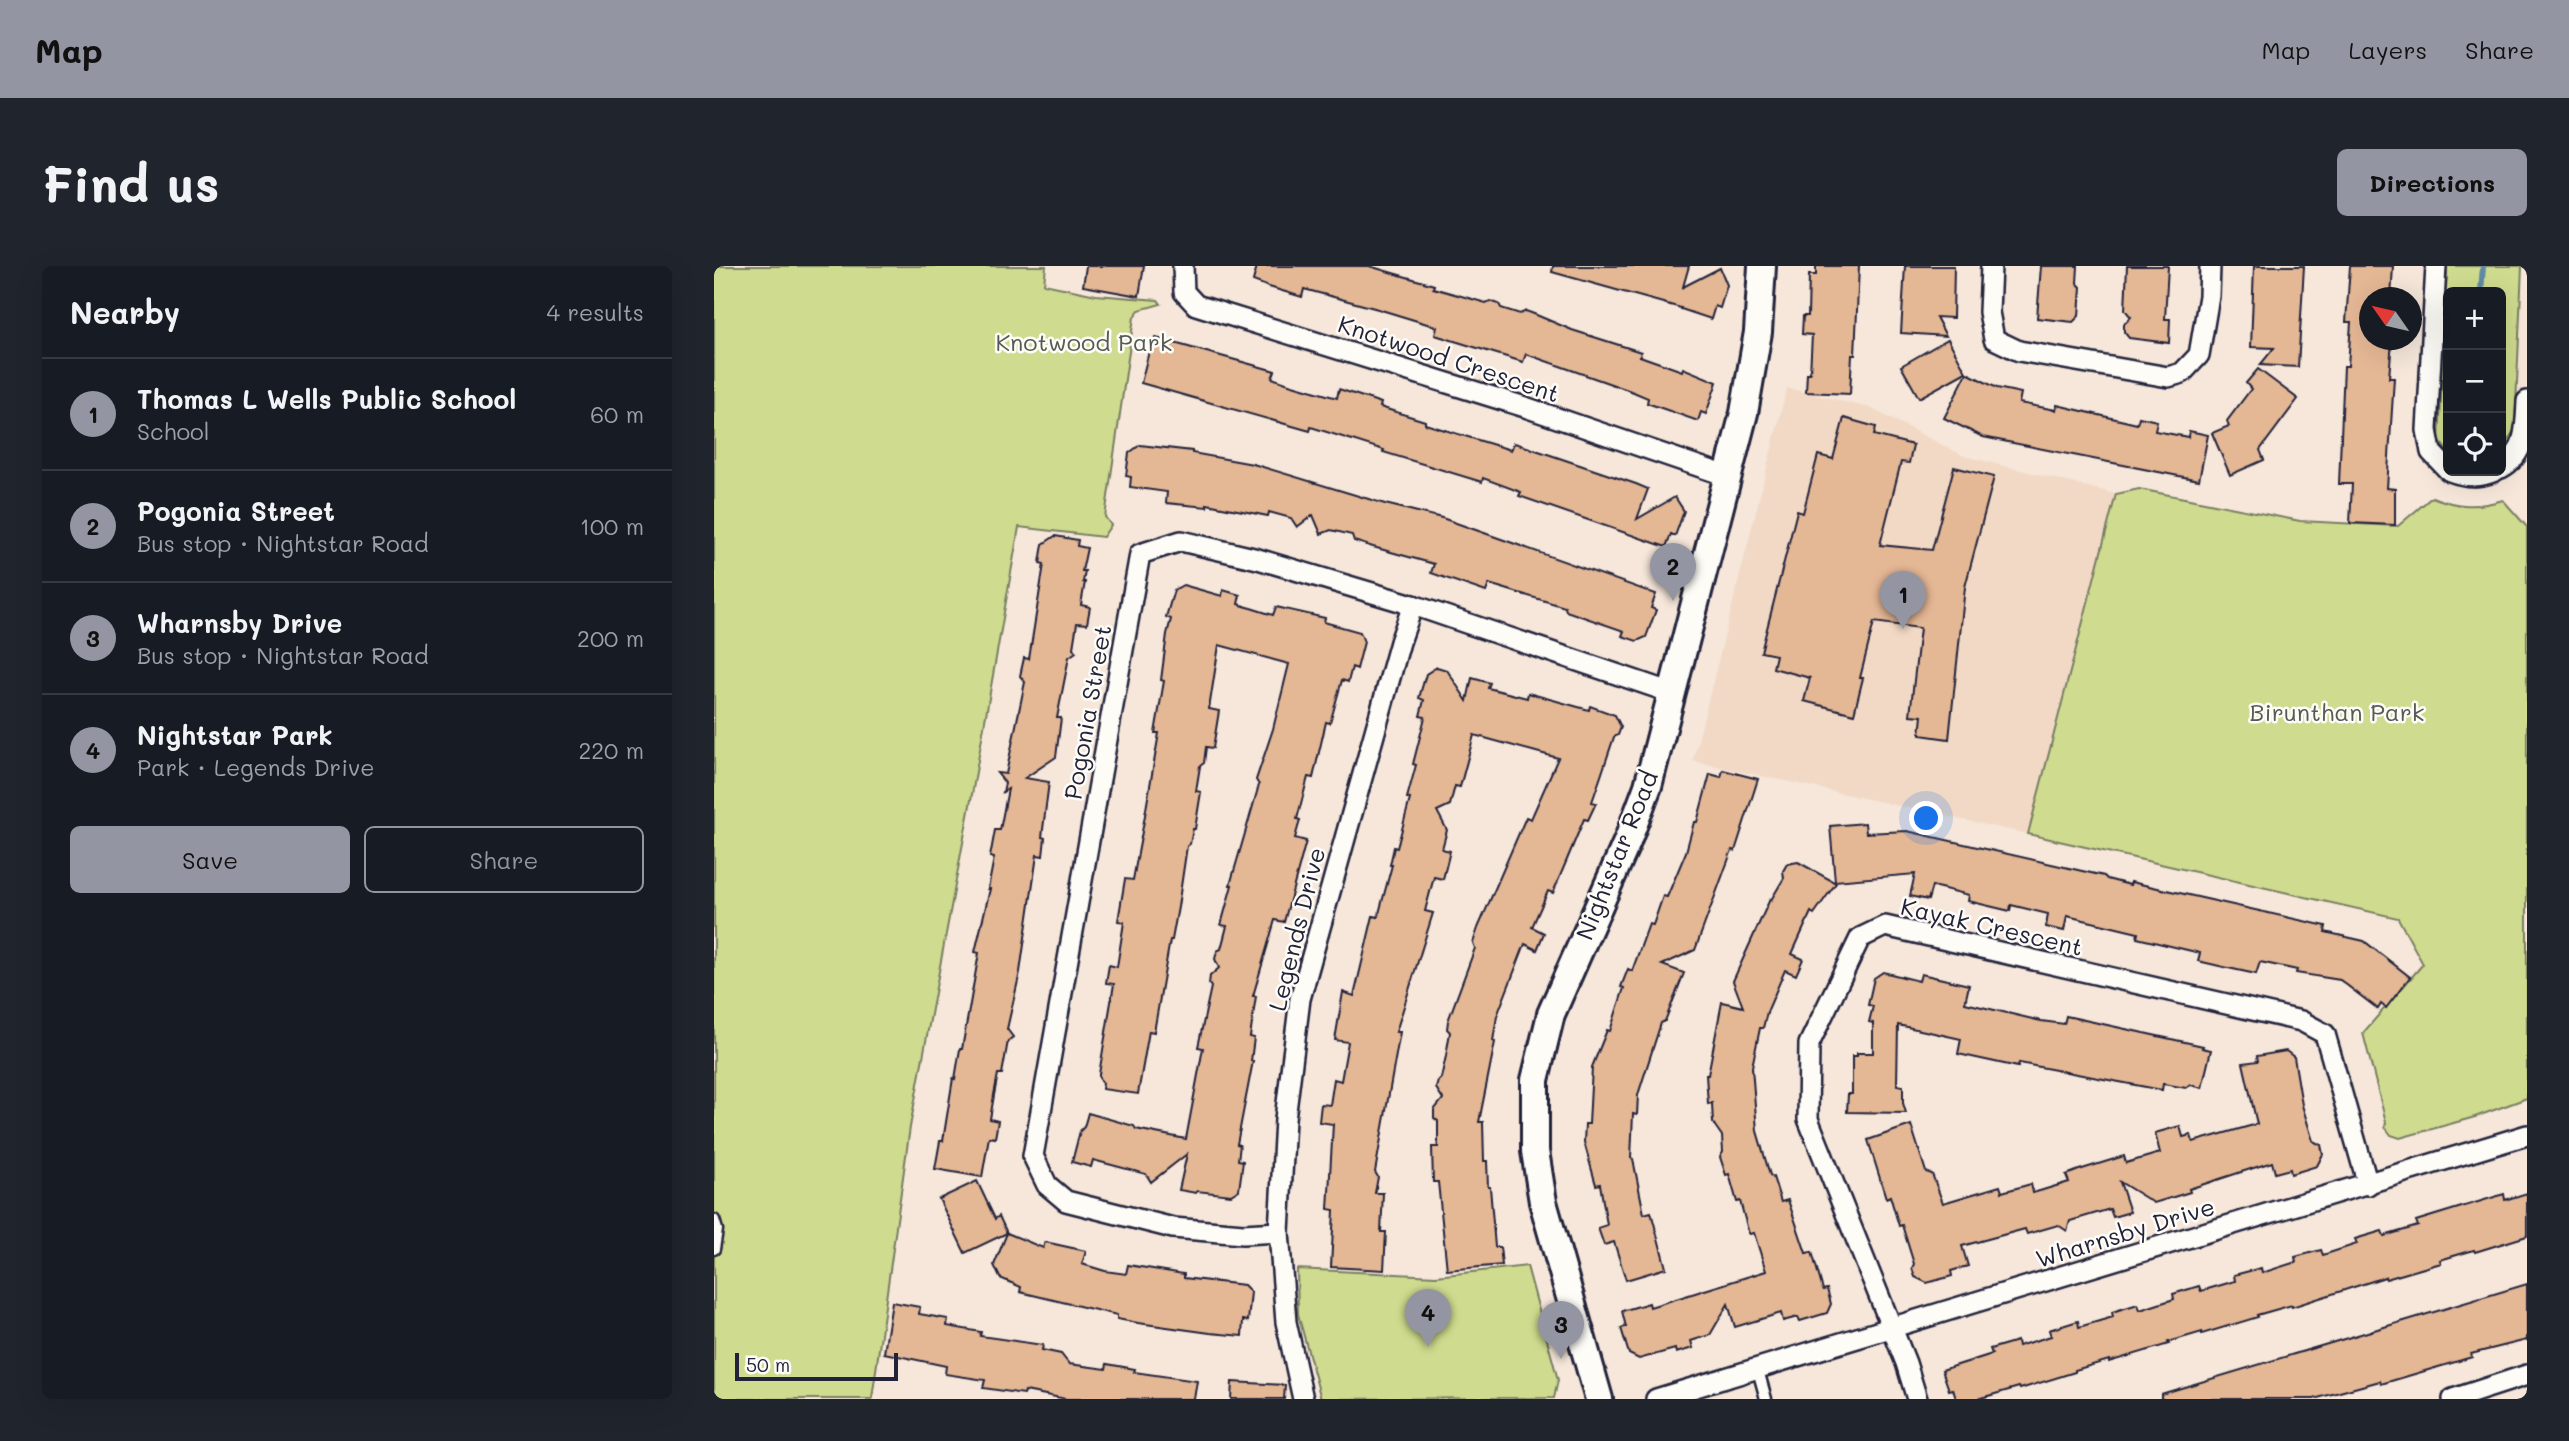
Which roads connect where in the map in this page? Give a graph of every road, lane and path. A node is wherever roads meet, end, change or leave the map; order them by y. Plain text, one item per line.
1 (1183, 266) edge
2 (1762, 266) edge
3 (1991, 266) edge
4 (2210, 266) edge
5 (2436, 266) edge
6 (2527, 401) edge
7 (2443, 464) edge
8 (2506, 466) edge
9 (1727, 476) junction
10 (1413, 605) junction
11 (1672, 693) junction
12 (2527, 1135) edge
13 (2368, 1185) junction
14 (714, 1220) edge
15 (1279, 1231) junction
16 (714, 1249) edge
17 (1890, 1328) junction
18 (1758, 1370) junction
19 (2527, 1375) edge
20 (1303, 1399) edge
21 (1599, 1399) edge
22 (1656, 1399) edge
23 (1766, 1399) edge
24 (1917, 1399) edge
25 (2452, 1399) edge

1 - 9 street, Knotwood Crescent
2 - 9 street, Nightstar Road
3 - 4 street
5 - 7 street
6 - 8 street
9 - 11 street, Nightstar Road
10 - 11 street, Pogonia Street
10 - 15 street, Legends Drive
10 - 15 street, Pogonia Street
11 - 21 street, Nightstar Road
12 - 13 street, Wharnsby Drive
13 - 17 street, Wharnsby Drive
13 - 17 street, Kayak Crescent
14 - 16 lane
15 - 20 street, Legends Drive
17 - 18 street, Wharnsby Drive
17 - 24 street, Kayak Crescent
18 - 22 street, Wharnsby Drive
18 - 23 lane
19 - 25 street

